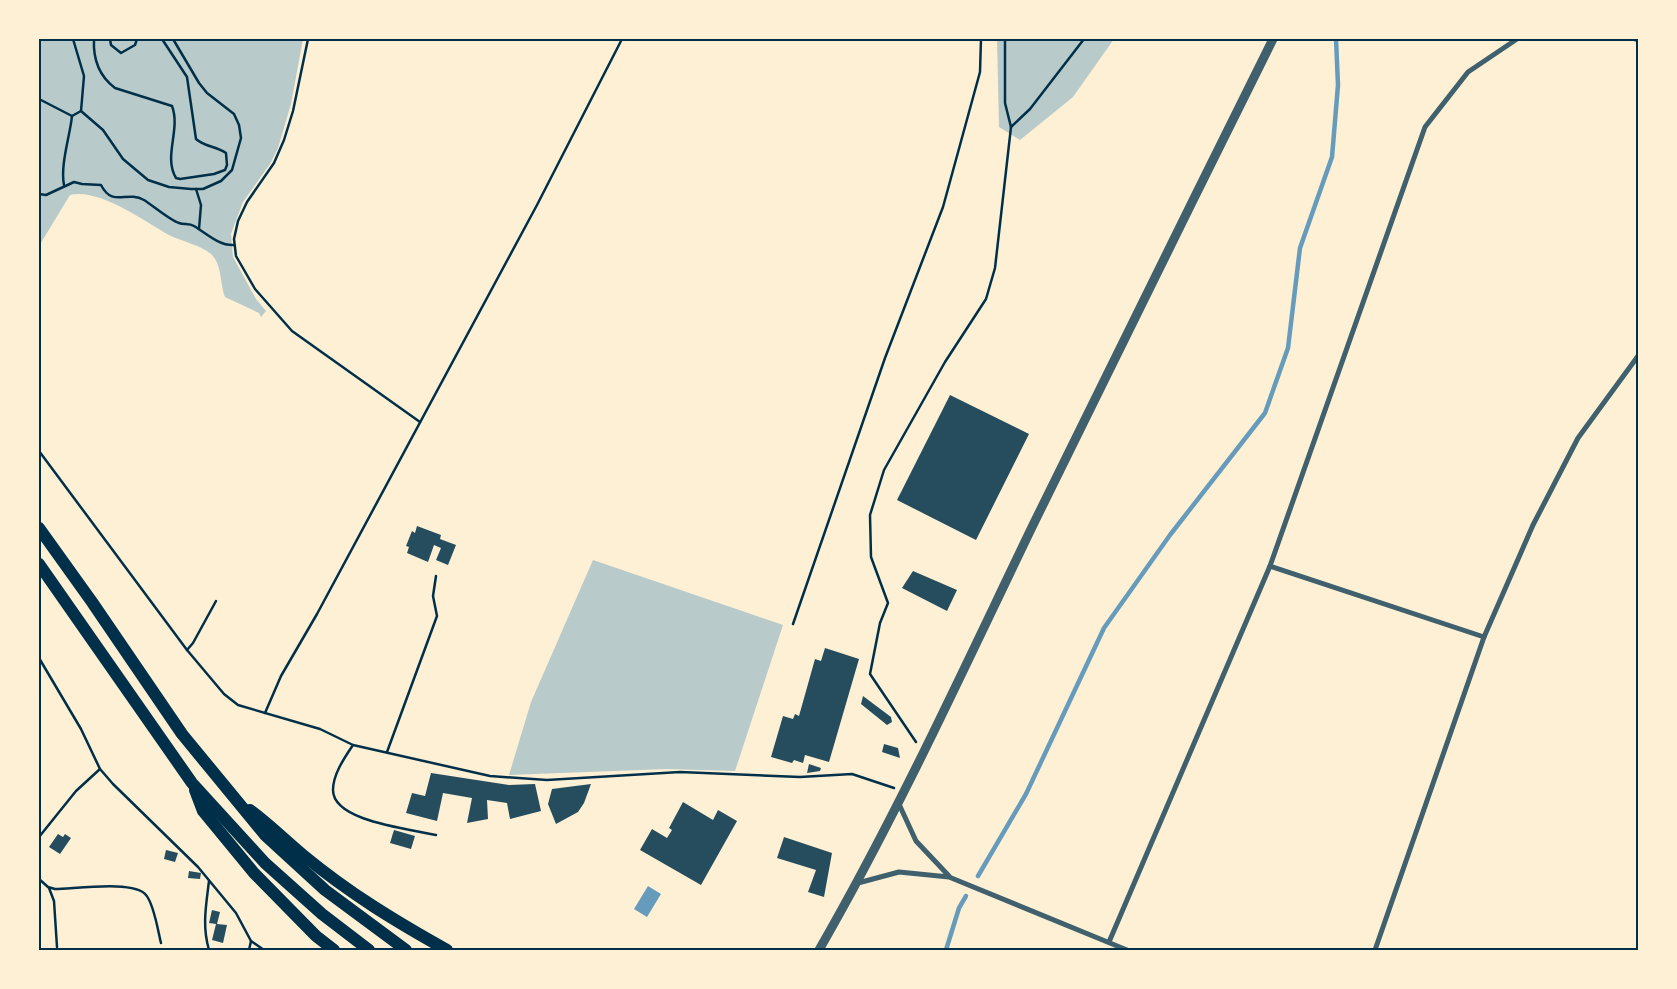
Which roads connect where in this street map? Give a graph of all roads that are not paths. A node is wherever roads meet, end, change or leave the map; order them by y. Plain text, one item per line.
1 (1273, 39) edge
2 (1517, 39) edge
3 (1638, 356) edge
4 (39, 528) edge
5 (39, 564) edge
6 (1270, 566) junction
7 (1484, 637) junction
8 (192, 783) junction
9 (231, 796) junction
10 (898, 802) junction
11 (949, 877) junction
12 (858, 883) junction
13 (1110, 942) junction
14 (334, 950) edge
15 (368, 950) edge
16 (406, 950) edge
17 (447, 950) edge
18 (820, 950) edge
19 (1127, 950) edge
20 (1375, 950) edge

1 - 10 street
2 - 6 street
3 - 7 street
4 - 9 highway
5 - 8 highway
6 - 7 street
6 - 13 street
7 - 20 street
8 - 14 highway
8 - 15 highway
9 - 16 highway
9 - 17 highway
10 - 11 street
10 - 12 street
11 - 12 street
11 - 13 street
12 - 18 street
13 - 19 street

